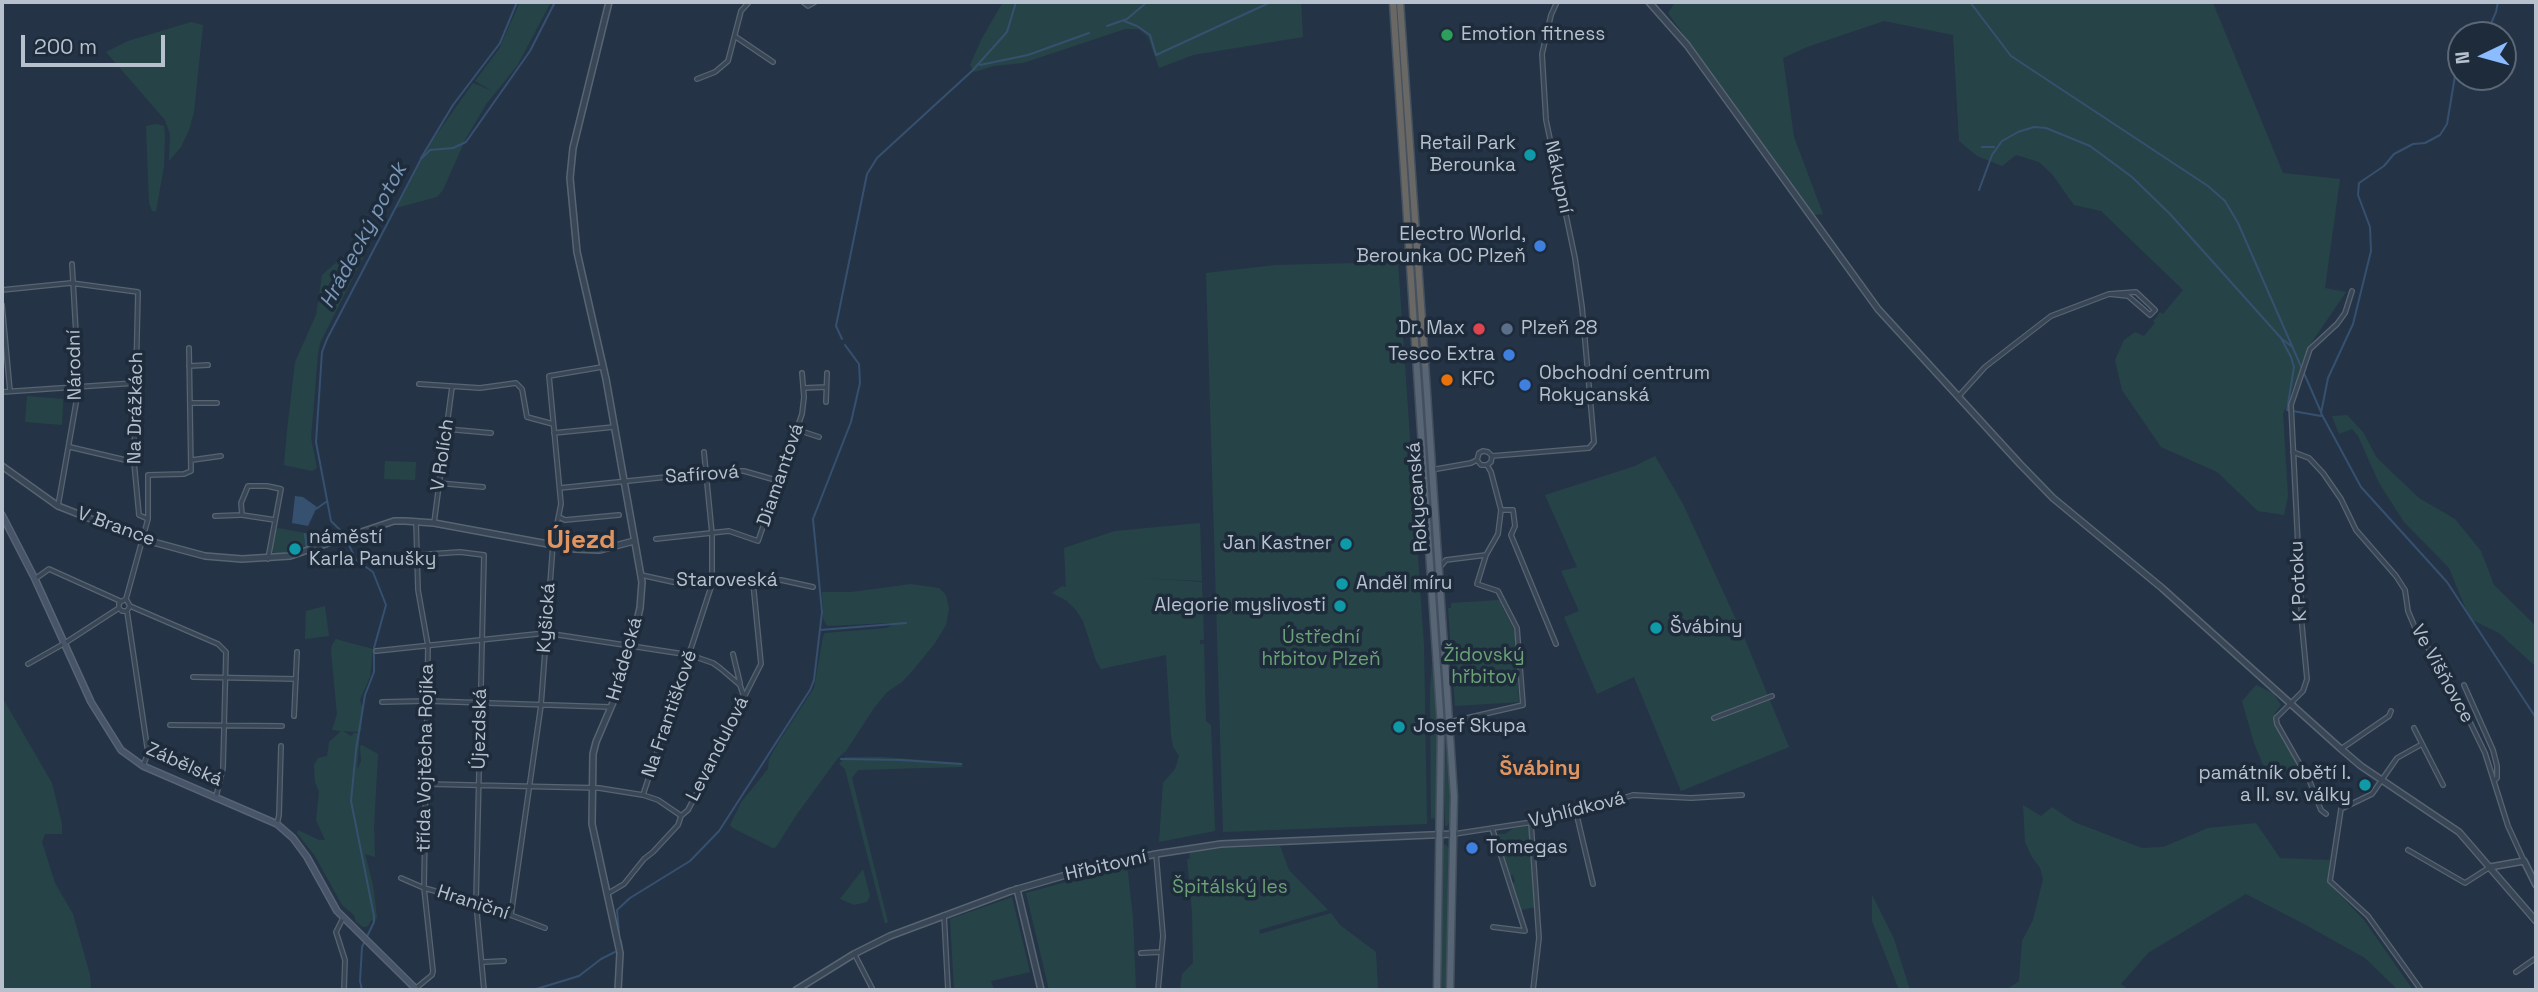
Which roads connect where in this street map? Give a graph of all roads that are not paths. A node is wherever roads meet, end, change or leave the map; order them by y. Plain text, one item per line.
1 (609, 2) edge
2 (749, 2) edge
3 (803, 2) edge
4 (815, 2) edge
5 (1393, 2) edge
6 (1400, 2) edge
7 (1557, 2) edge
8 (1649, 2) edge
9 (736, 37) junction
10 (773, 62) dead end
11 (697, 79) dead end
12 (72, 264) dead end
13 (71, 283) junction
14 (2, 290) edge
15 (2351, 291) dead end
16 (2109, 294) junction
17 (2, 305) edge
18 (189, 348) dead end
19 (1416, 357) joint
20 (1425, 363) joint
21 (208, 365) dead end
22 (189, 366) junction
23 (604, 366) junction
24 (802, 373) dead end
25 (827, 373) dead end
26 (135, 383) junction
27 (419, 384) dead end
28 (79, 386) junction
29 (452, 387) junction
30 (826, 387) junction
31 (804, 388) junction
32 (10, 391) junction
33 (2, 392) edge
34 (1958, 397) junction
35 (826, 402) dead end
36 (190, 403) junction
37 (217, 403) dead end
38 (554, 424) junction
39 (614, 427) junction
40 (446, 429) junction
41 (798, 430) junction
42 (491, 433) dead end
43 (554, 433) junction
44 (819, 437) dead end
45 (70, 447) junction
46 (704, 452) dead end
47 (2293, 452) junction
48 (221, 456) dead end
49 (1492, 456) junction
50 (192, 460) junction
51 (1477, 460) junction
52 (134, 462) junction
53 (1487, 465) junction
54 (2, 466) edge
55 (1432, 470) junction
56 (1423, 471) junction
57 (706, 474) junction
58 (780, 481) junction
59 (623, 482) junction
60 (438, 483) junction
61 (483, 487) dead end
62 (560, 488) junction
63 (58, 506) junction
64 (1501, 510) junction
65 (2, 515) edge
66 (242, 515) junction
67 (619, 515) dead end
68 (215, 516) dead end
69 (559, 517) junction
70 (148, 519) junction
71 (275, 520) junction
72 (416, 521) junction
73 (4, 523) edge
74 (434, 523) junction
75 (712, 534) junction
76 (142, 539) junction
77 (656, 539) dead end
78 (634, 541) junction
79 (553, 544) junction
80 (416, 555) junction
81 (1486, 555) junction
82 (268, 559) junction
83 (1439, 569) junction
84 (641, 575) junction
85 (35, 579) junction
86 (753, 582) junction
87 (712, 584) junction
88 (813, 587) dead end
89 (126, 599) junction
90 (120, 601) junction
91 (130, 606) junction
92 (119, 608) junction
93 (127, 611) junction
94 (546, 633) junction
95 (482, 639) junction
96 (65, 643) junction
97 (631, 644) junction
98 (1556, 644) dead end
99 (428, 646) junction
100 (297, 652) dead end
101 (376, 652) dead end
102 (733, 654) dead end
103 (690, 655) junction
104 (28, 664) dead end
105 (193, 677) dead end
106 (226, 677) junction
107 (296, 679) junction
108 (740, 685) junction
109 (2464, 685) dead end
110 (1772, 696) dead end
111 (744, 697) junction
112 (427, 701) junction
113 (382, 702) dead end
114 (480, 703) junction
115 (2289, 703) junction
116 (541, 705) junction
117 (612, 708) junction
118 (2391, 711) dead end
119 (294, 716) dead end
120 (1714, 718) dead end
121 (1454, 721) dead end
122 (170, 724) dead end
123 (224, 725) junction
124 (282, 726) dead end
125 (2414, 728) dead end
126 (2422, 744) junction
127 (281, 746) dead end
128 (2341, 749) junction
129 (142, 766) junction
130 (2495, 780) junction
131 (2383, 781) junction
132 (426, 784) junction
133 (2442, 785) dead end
134 (479, 786) junction
135 (529, 787) junction
136 (592, 788) junction
137 (643, 795) junction
138 (1742, 795) dead end
139 (216, 798) junction
140 (1576, 812) junction
141 (2326, 814) dead end
142 (681, 816) junction
143 (1531, 823) junction
144 (276, 824) junction
145 (1492, 828) junction
146 (1440, 834) junction
147 (1454, 834) junction
148 (2408, 850) dead end
149 (1156, 854) junction
150 (2524, 861) junction
151 (2490, 867) junction
152 (401, 878) dead end
153 (1593, 884) dead end
154 (2536, 885) edge
155 (424, 888) junction
156 (1017, 889) junction
157 (607, 894) junction
158 (476, 902) junction
159 (511, 915) junction
160 (944, 915) junction
161 (344, 918) junction
162 (2536, 921) edge
163 (1493, 927) dead end
164 (545, 928) dead end
165 (1161, 952) junction
166 (1141, 953) dead end
167 (854, 954) junction
168 (2536, 958) edge
169 (503, 961) dead end
170 (483, 962) junction
171 (2516, 972) dead end
172 (416, 989) edge
173 (344, 990) edge
174 (484, 990) edge
175 (618, 990) edge
176 (796, 990) edge
177 (873, 990) edge
178 (948, 990) edge
179 (1041, 990) edge
180 (1158, 990) edge
181 (1437, 990) edge
182 (1450, 990) edge
183 (1533, 990) edge
184 (2421, 990) edge

1 - 23 street, Hrádecká
2 - 9 street
3 - 4 street
5 - 19 highway, Rokycanská
6 - 20 highway, Rokycanská
7 - 49 street, Nákupní
8 - 34 street
9 - 10 street
9 - 11 street
12 - 13 street, Národní
13 - 14 street
13 - 26 street, Na Drážkách
13 - 28 street, Národní
15 - 47 street, K Potoku
16 - 16 street
16 - 34 street
17 - 32 street
18 - 22 street
19 - 56 main road, Rokycanská
20 - 55 main road, Rokycanská
21 - 22 street
22 - 36 street
23 - 38 street, Kyšická
23 - 39 street, Hrádecká
24 - 31 street, Diamantová
25 - 30 street
26 - 28 street
26 - 52 street, Na Drážkách
27 - 29 street
28 - 32 street
28 - 45 street, Národní
29 - 38 street
29 - 40 street, V Rolích
30 - 31 street
30 - 35 street
31 - 41 street, Diamantová
32 - 33 street
34 - 115 street
36 - 37 street
36 - 50 street
38 - 43 street, Kyšická
39 - 43 street
39 - 59 street, Hrádecká
40 - 42 street
40 - 60 street, V Rolích
41 - 44 street
41 - 58 street, Diamantová
43 - 62 street, Kyšická
45 - 52 street
45 - 63 street, Národní
46 - 57 street, Na Františkově
47 - 115 street, K Potoku
47 - 130 street, Ve Višňovce
48 - 50 street
49 - 51 street
49 - 53 street
50 - 70 street
51 - 53 street
51 - 55 street
52 - 70 street, Na Drážkách
53 - 64 street
54 - 63 street, V Brance
55 - 56 street
55 - 83 main road, Rokycanská
56 - 146 main road, Rokycanská
57 - 58 street, Safírová
57 - 59 street, Safírová
57 - 75 street, Na Františkově
58 - 75 street, Diamantová
59 - 62 street, Safírová
59 - 78 street, Hrádecká
60 - 61 street
60 - 74 street, V Rolích
62 - 69 street, Kyšická
63 - 76 street, V Brance
64 - 81 street
64 - 98 street
65 - 73 main road, Zábělská
66 - 68 street
66 - 71 street
66 - 71 street
67 - 69 street
69 - 79 street, Kyšická
70 - 76 street
71 - 82 street
72 - 74 street
72 - 80 street, třída Vojtěcha Rojíka
72 - 82 street
73 - 85 main road, Zábělská
74 - 79 street
75 - 77 street, Diamantová
75 - 87 street, Na Františkově
76 - 82 street, V Brance
76 - 89 street
78 - 79 street
78 - 84 street, Hrádecká
79 - 94 street, Kyšická
80 - 95 street, Újezdská
80 - 99 street, třída Vojtěcha Rojíka
81 - 83 street
81 - 121 street
83 - 147 main road, Rokycanská
84 - 87 street, Staroveská
84 - 97 street, Hrádecká
85 - 90 street
85 - 96 main road, Zábělská
86 - 87 street, Staroveská
86 - 88 street, Staroveská
86 - 111 street, Levandulová
87 - 103 street, Na Františkově
89 - 90 street
89 - 91 street
90 - 92 street
91 - 93 street
91 - 106 street
92 - 93 street
92 - 96 street
93 - 129 street
94 - 95 street
94 - 97 street
94 - 116 street, Kyšická
95 - 99 street
95 - 114 street, Újezdská
96 - 104 street
96 - 129 main road, Zábělská
97 - 103 street
97 - 117 street, Hrádecká
99 - 101 street
99 - 112 street, třída Vojtěcha Rojíka
100 - 107 street
102 - 108 street
103 - 108 street
103 - 137 street, Na Františkově
105 - 106 street
106 - 107 street
106 - 123 street
107 - 119 street
108 - 111 street
109 - 130 street
110 - 120 street
111 - 142 street, Levandulová
112 - 113 street
112 - 114 street
112 - 132 street, třída Vojtěcha Rojíka
114 - 116 street
114 - 134 street, Újezdská
115 - 128 street
115 - 141 street, K Potoku
116 - 117 street
116 - 135 street, Kyšická
117 - 136 street, Hrádecká
118 - 128 street
122 - 123 street
123 - 124 street
123 - 139 street
125 - 126 street
126 - 131 street
126 - 133 street
127 - 144 street
128 - 131 street
129 - 139 main road, Zábělská
130 - 150 street, Ve Višňovce
131 - 151 street
131 - 184 street
132 - 134 street, Na Františkově
132 - 155 street, třída Vojtěcha Rojíka
134 - 135 street, Na Františkově
134 - 158 street, Újezdská
135 - 136 street, Na Františkově
135 - 159 street, Kyšická
136 - 137 street, Na Františkově
136 - 157 street, Hrádecká
137 - 142 street
138 - 140 street, Vyhlídková
139 - 144 main road, Zábělská
140 - 143 street, Vyhlídková
140 - 153 street
142 - 157 street, Levandulová
143 - 145 street, Vyhlídková
143 - 183 street
144 - 161 main road, Zábělská
145 - 147 street, Vyhlídková
145 - 163 street
146 - 147 street, Hřbitovní
146 - 149 street, Hřbitovní
146 - 181 main road, Rokycanská
147 - 182 main road, Rokycanská
148 - 151 street
149 - 156 street, Hřbitovní
149 - 165 street
150 - 151 street
150 - 154 street, Ve Višňovce
151 - 162 street
152 - 155 street, Hraniční
155 - 158 street, Hraniční
155 - 172 street, třída Vojtěcha Rojíka
156 - 160 street, Hřbitovní
156 - 179 street
157 - 175 street, Hrádecká
158 - 159 street, Hraniční
158 - 170 street, Újezdská
159 - 164 street, Hraniční
160 - 167 street, Hřbitovní
160 - 178 street
161 - 172 main road, Zábělská
161 - 173 street
165 - 166 street
165 - 180 street
167 - 176 street, Hřbitovní
167 - 177 street
168 - 171 street
169 - 170 street
170 - 174 street, Újezdská

